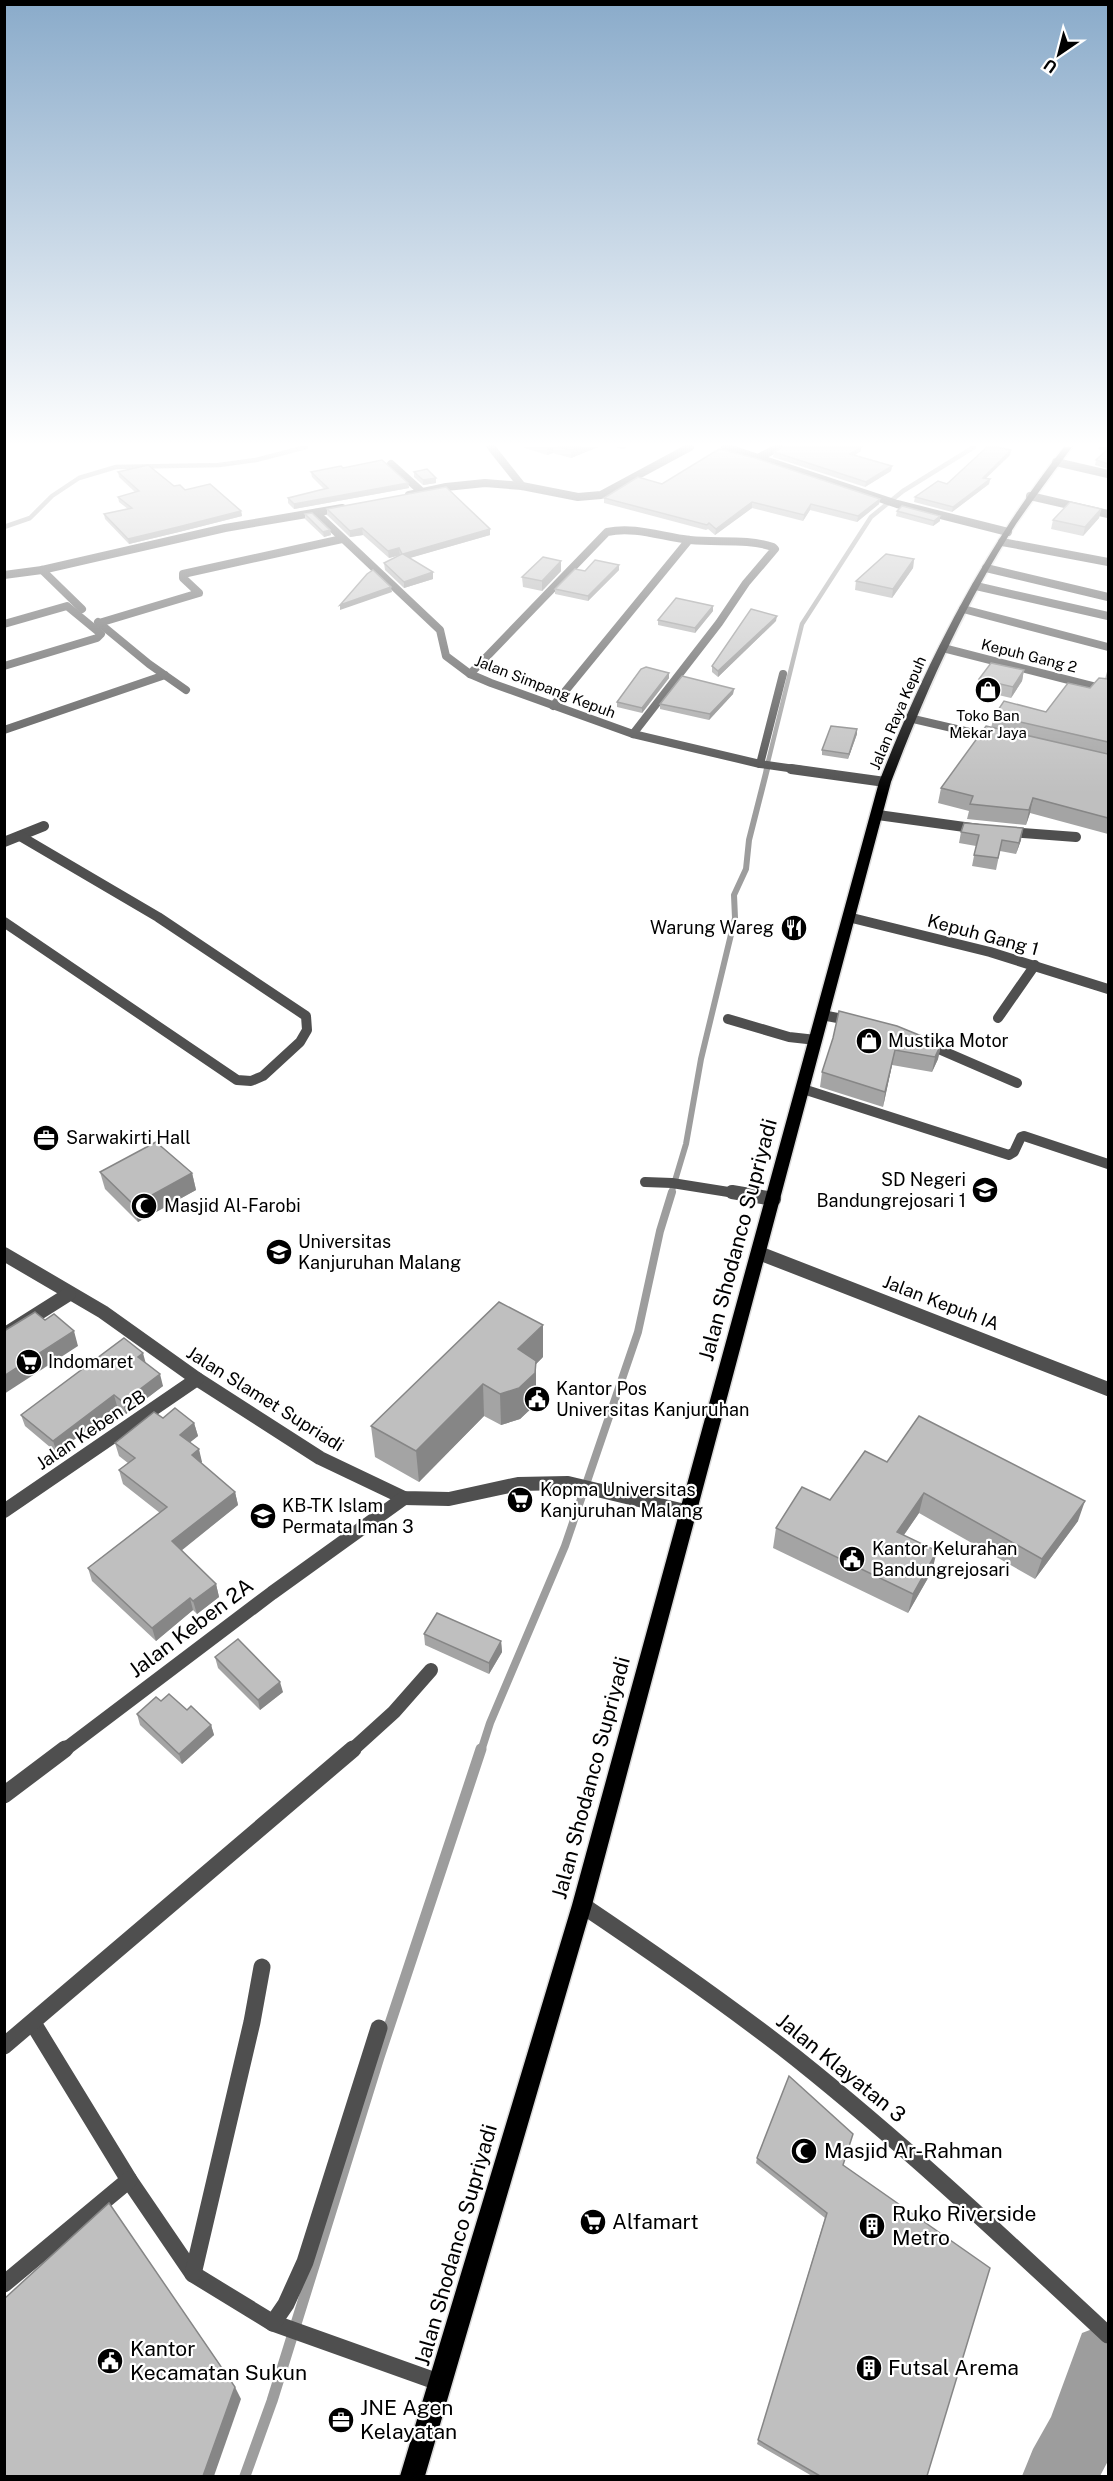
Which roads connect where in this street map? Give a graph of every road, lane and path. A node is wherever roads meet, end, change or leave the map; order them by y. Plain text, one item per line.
1 (73, 563) edge
2 (234, 563) edge
3 (368, 563) edge
4 (576, 563) edge
5 (670, 563) edge
6 (764, 563) edge
7 (989, 563) edge
8 (986, 568) junction
9 (42, 570) junction
10 (4, 575) edge
11 (976, 585) junction
12 (1108, 597) edge
13 (963, 609) junction
14 (1108, 616) edge
15 (99, 623) junction
16 (4, 624) edge
17 (1108, 647) edge
18 (943, 648) junction
19 (4, 666) edge
20 (470, 674) junction
21 (783, 674) dead end
22 (165, 675) junction
23 (186, 690) dead end
24 (1108, 690) edge
25 (553, 706) junction
26 (909, 718) junction
27 (4, 730) edge
28 (633, 734) junction
29 (1009, 741) edge
30 (762, 764) junction
31 (885, 782) junction
32 (878, 815) junction
33 (44, 826) dead end
34 (20, 836) junction
35 (1076, 837) dead end
36 (4, 842) edge
37 (848, 917) junction
38 (4, 922) edge
39 (1035, 966) junction
40 (1108, 989) edge
41 (822, 1015) junction
42 (998, 1018) dead end
43 (728, 1019) dead end
44 (867, 1025) edge
45 (910, 1039) edge
46 (816, 1040) junction
47 (1017, 1083) dead end
48 (803, 1089) junction
49 (1108, 1164) edge
50 (645, 1182) dead end
51 (774, 1199) junction
52 (759, 1253) junction
53 (4, 1254) edge
54 (69, 1294) junction
55 (4, 1335) edge
56 (197, 1379) junction
57 (1108, 1389) edge
58 (404, 1498) junction
59 (4, 1511) edge
60 (689, 1512) junction
61 (431, 1670) dead end
62 (4, 1795) edge
63 (582, 1905) junction
64 (262, 1967) dead end
65 (33, 2023) junction
66 (379, 2028) dead end
67 (4, 2046) edge
68 (129, 2180) junction
69 (193, 2274) junction
70 (4, 2284) edge
71 (276, 2324) junction
72 (1108, 2335) edge
73 (441, 2383) junction
74 (412, 2476) edge

1 - 9 street
2 - 15 street
3 - 20 street, Jalan Simpang Kepuh
4 - 20 street
5 - 25 street
6 - 28 street
7 - 8 main road, Jalan Raya Kepuh
8 - 11 main road, Jalan Raya Kepuh
8 - 12 street
9 - 10 street
9 - 15 street
11 - 13 main road, Jalan Raya Kepuh
11 - 14 street
13 - 17 street
13 - 18 main road, Jalan Raya Kepuh
15 - 22 street
16 - 19 street
18 - 24 street, Kepuh Gang 2
18 - 26 main road, Jalan Raya Kepuh
20 - 25 street, Jalan Simpang Kepuh
21 - 30 street
22 - 23 street
22 - 27 street
25 - 28 street, Jalan Simpang Kepuh
26 - 29 street
26 - 31 main road, Jalan Raya Kepuh
28 - 30 street, Jalan Simpang Kepuh
30 - 31 street, Jalan Simpang Kepuh
31 - 32 main road, Jalan Raya Kepuh
32 - 35 street
32 - 37 main road, Jalan Raya Kepuh
33 - 34 street
34 - 36 street
34 - 38 street
37 - 39 street, Kepuh Gang 1
37 - 41 main road, Jalan Raya Kepuh
39 - 40 street, Kepuh Gang 1
39 - 42 street
41 - 44 street
41 - 46 main road, Jalan Raya Kepuh
43 - 46 street
45 - 47 street
46 - 48 main road, Jalan Raya Kepuh
48 - 49 street
48 - 51 main road, Jalan Shodanco Supriyadi
50 - 51 street
51 - 52 main road, Jalan Shodanco Supriyadi
52 - 57 street, Jalan Kepuh IA
52 - 60 main road, Jalan Shodanco Supriyadi
53 - 54 street, Jalan Slamet Supriadi
54 - 55 street
54 - 56 street, Jalan Slamet Supriadi
56 - 58 street, Jalan Slamet Supriadi
56 - 59 street, Jalan Keben 2B
58 - 60 street, Jalan Slamet Supriadi
58 - 62 street, Jalan Keben 2A
60 - 63 main road, Jalan Shodanco Supriyadi
61 - 65 street
63 - 72 street, Jalan Klayatan 3
63 - 73 main road, Jalan Shodanco Supriyadi
64 - 69 street
65 - 67 street
65 - 68 street
66 - 71 street
68 - 69 street
68 - 70 street
69 - 71 street
71 - 73 street
73 - 74 main road, Jalan Shodanco Supriyadi

